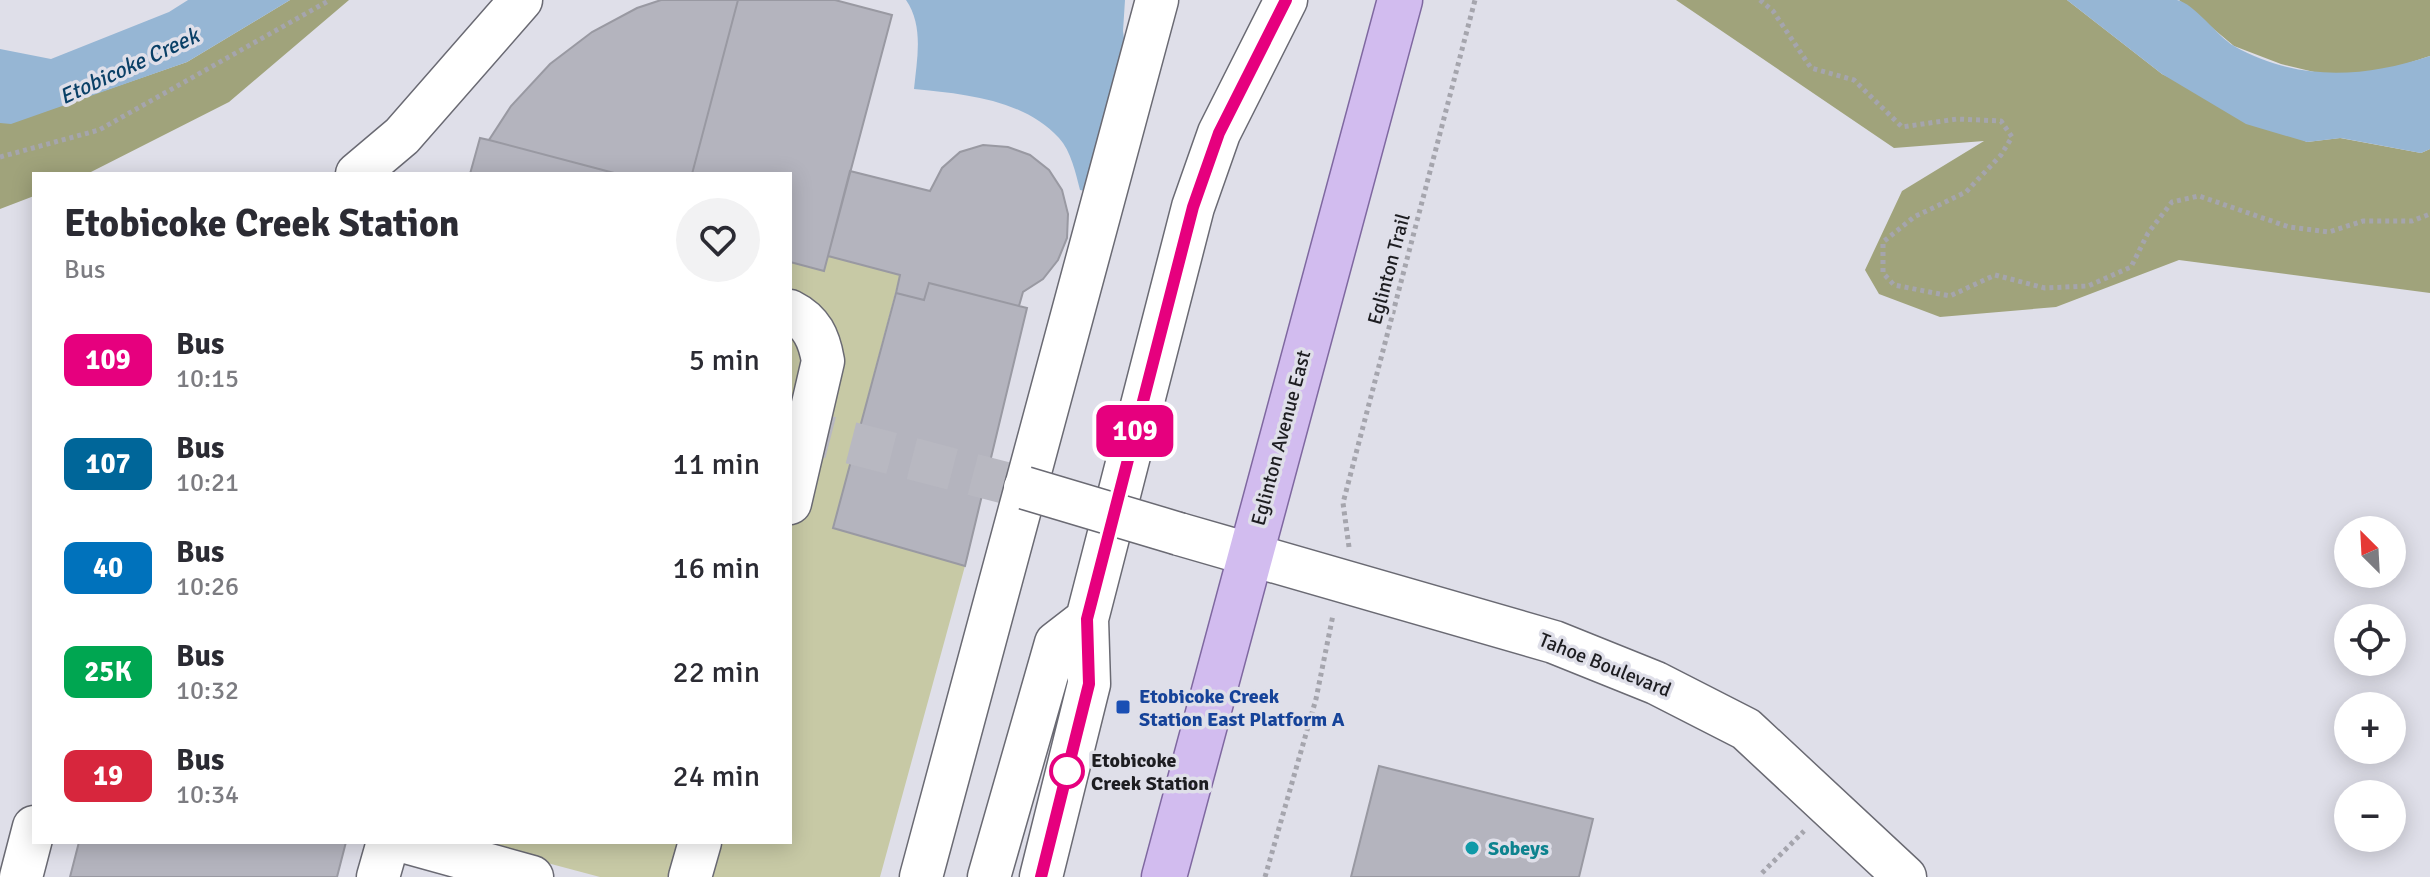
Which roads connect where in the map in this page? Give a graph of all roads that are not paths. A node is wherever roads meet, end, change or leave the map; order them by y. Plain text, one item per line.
1 (521, 0) edge
2 (1157, 0) edge
3 (1286, 0) edge
4 (1400, 0) edge
5 (359, 172) edge
6 (792, 312) edge
7 (1025, 488) junction
8 (792, 494) edge
9 (1249, 556) junction
10 (1087, 619) junction
11 (32, 835) edge
12 (387, 844) edge
13 (413, 844) edge
14 (699, 844) edge
15 (21, 877) edge
16 (378, 877) edge
17 (532, 877) edge
18 (690, 877) edge
19 (921, 877) edge
20 (989, 877) edge
21 (1041, 877) edge
22 (1164, 877) edge
23 (1905, 877) edge

1 - 5 street
2 - 7 street
3 - 10 street
4 - 9 main road, Eglinton Avenue East
6 - 8 street
7 - 9 street, Tahoe Boulevard, bridge
7 - 19 street
9 - 22 main road, Eglinton Avenue East
9 - 23 street, Tahoe Boulevard
10 - 20 street
10 - 21 street
11 - 15 street
12 - 16 street
13 - 17 street
14 - 18 street

